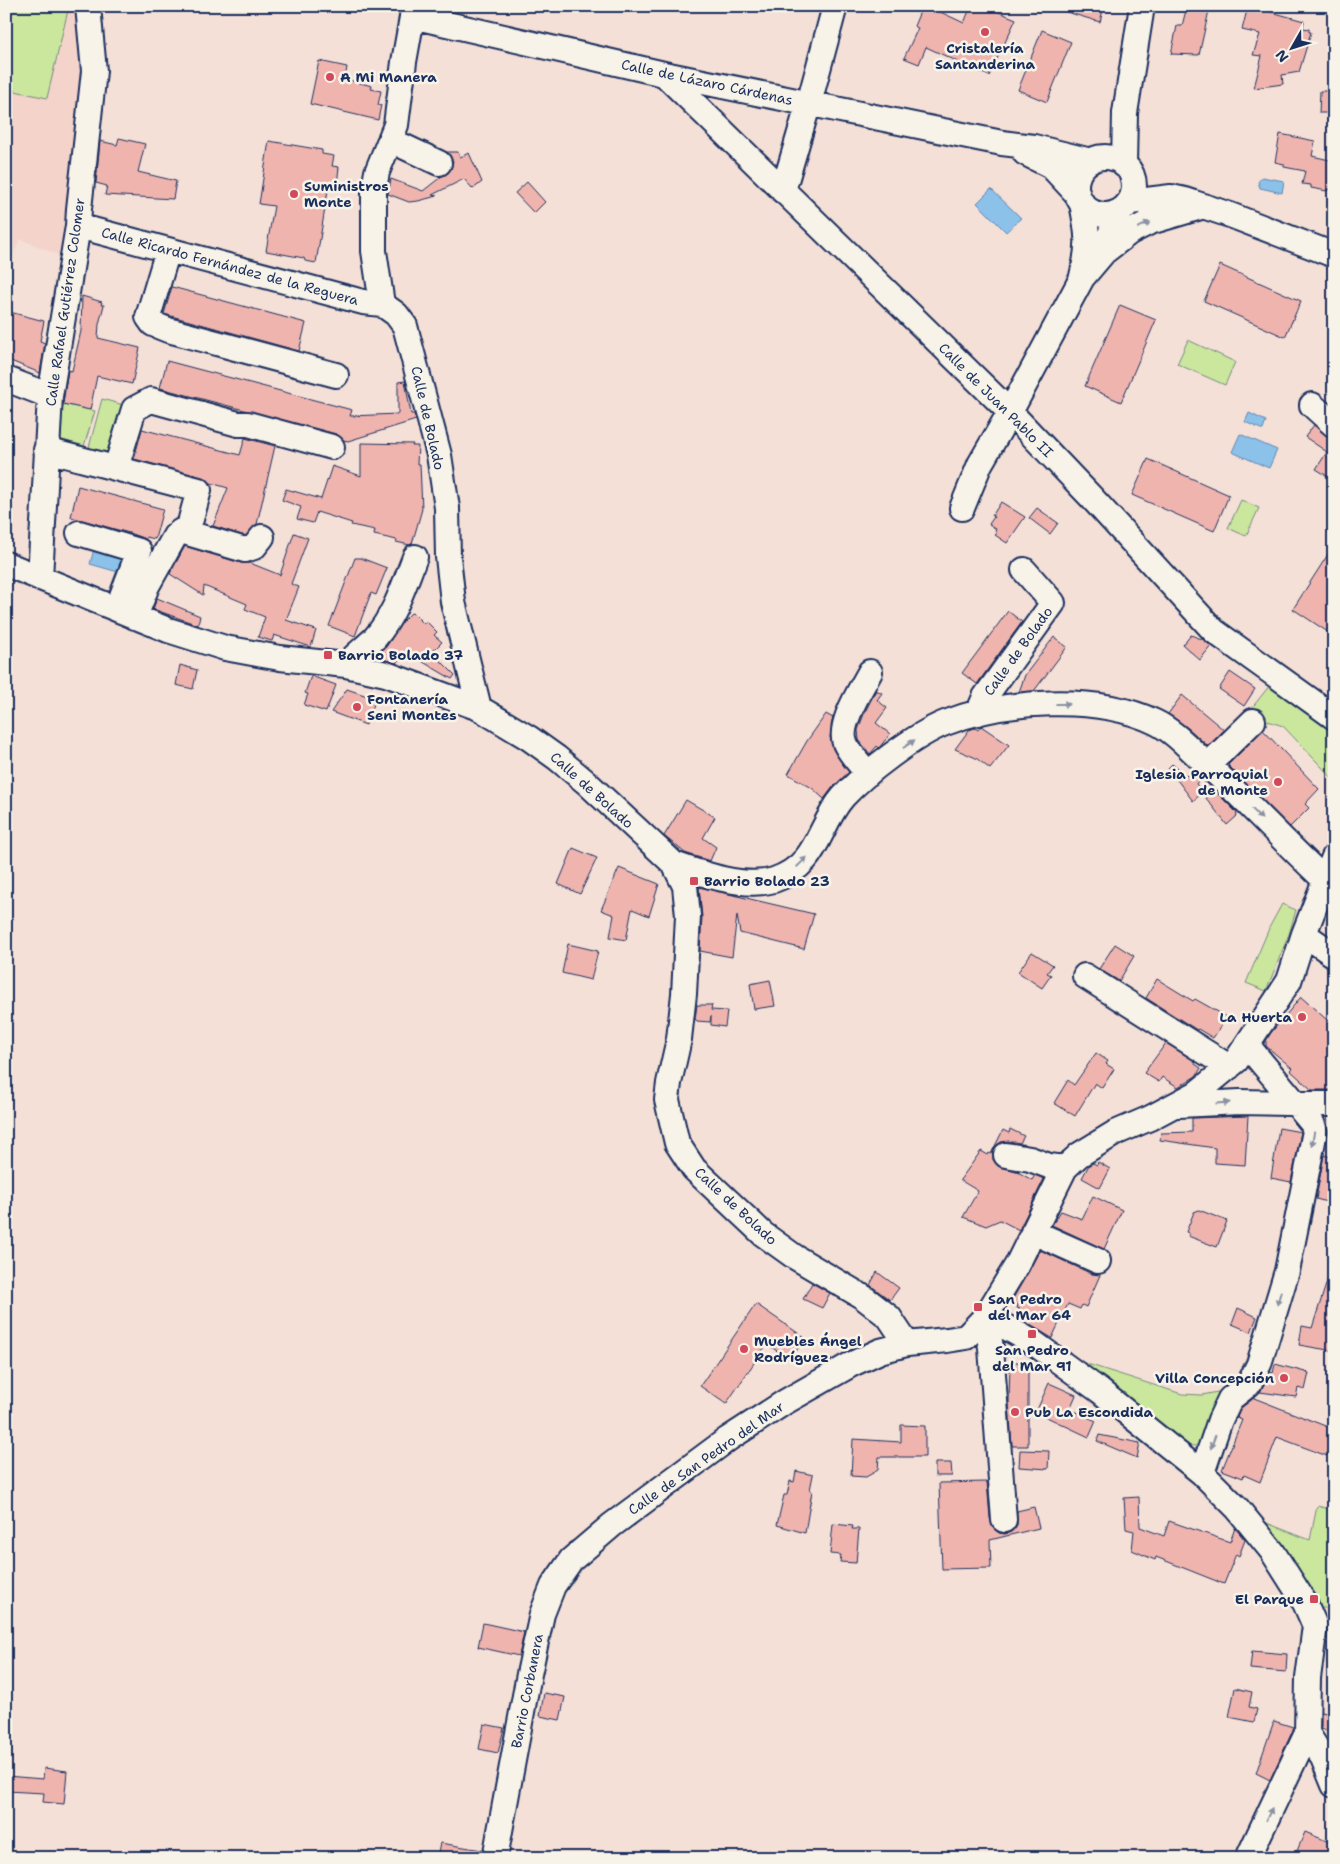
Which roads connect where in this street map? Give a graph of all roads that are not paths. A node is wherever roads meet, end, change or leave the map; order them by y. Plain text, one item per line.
1 (88, 6) edge
2 (835, 6) edge
3 (1142, 6) edge
4 (413, 11) edge
5 (664, 74) junction
6 (809, 103) junction
7 (1125, 113) junction
8 (390, 140) junction
9 (1002, 143) junction
10 (1096, 159) junction
11 (438, 163) dead end
12 (1128, 170) junction
13 (783, 191) junction
14 (1080, 199) junction
15 (1206, 206) junction
16 (1122, 208) junction
17 (78, 226) junction
18 (168, 250) junction
19 (1104, 252) junction
20 (1334, 255) edge
21 (1082, 278) junction
22 (382, 304) junction
23 (336, 375) dead end
24 (6, 379) edge
25 (50, 396) junction
26 (1312, 405) dead end
27 (1010, 412) junction
28 (1334, 425) edge
29 (332, 447) dead end
30 (46, 450) junction
31 (116, 468) junction
32 (962, 508) dead end
33 (191, 519) dead end
34 (79, 533) dead end
35 (262, 537) dead end
36 (415, 557) dead end
37 (6, 564) edge
38 (1024, 570) dead end
39 (40, 578) junction
40 (126, 613) junction
41 (346, 665) junction
42 (870, 672) dead end
43 (479, 708) junction
44 (978, 714) junction
45 (1334, 717) edge
46 (1253, 721) dead end
47 (1208, 765) junction
48 (868, 774) junction
49 (1334, 857) edge
50 (674, 864) junction
51 (1326, 881) junction
52 (1304, 934) junction
53 (1334, 955) edge
54 (1085, 976) dead end
55 (1246, 1044) junction
56 (1229, 1067) junction
57 (1294, 1102) junction
58 (1334, 1104) edge
59 (1175, 1106) junction
60 (1006, 1155) dead end
61 (1065, 1168) junction
62 (1033, 1232) junction
63 (1098, 1261) dead end
64 (986, 1316) junction
65 (907, 1344) junction
66 (1202, 1473) junction
67 (1004, 1520) dead end
68 (593, 1540) joint
69 (1324, 1624) edge
70 (1307, 1733) junction
71 (1334, 1785) edge
72 (495, 1858) edge
73 (1248, 1858) edge

1 - 17 street, Calle Rafael Gutiérrez Colomer
2 - 6 street
3 - 7 street
4 - 5 street, Calle de Lázaro Cárdenas
4 - 8 street
5 - 6 street, Calle de Lázaro Cárdenas
5 - 13 street, Calle de Juan Pablo II
6 - 9 street, Calle de Lázaro Cárdenas
6 - 13 street
7 - 10 street
7 - 12 street
8 - 11 street
8 - 22 street
9 - 10 street, Calle de Lázaro Cárdenas
9 - 14 street, Calle de Lázaro Cárdenas
10 - 12 street
10 - 14 street
12 - 15 street
12 - 16 street
13 - 27 street, Calle de Juan Pablo II
14 - 16 street
14 - 21 street
15 - 16 street
19 -> 15 street
15 - 20 street
16 - 19 street
17 - 18 street, Calle Ricardo Fernández de la Reguera
17 - 25 street, Calle Rafael Gutiérrez Colomer
18 - 22 street, Calle Ricardo Fernández de la Reguera
18 - 23 street
19 - 21 street
21 - 27 street
22 - 43 street, Calle de Bolado
24 - 25 street
25 - 30 street, Calle Rafael Gutiérrez Colomer
26 - 28 street
27 - 32 street
27 - 45 street, Calle de Juan Pablo II
29 - 31 street
30 - 31 street
30 - 39 street, Calle Rafael Gutiérrez Colomer
31 - 33 street
34 - 40 street
35 - 40 street
36 - 41 street
37 - 39 street, Calle de Bolado
38 - 44 street, Calle de Bolado
39 - 40 street, Calle de Bolado
40 - 41 street, Calle de Bolado
41 - 43 street, Calle de Bolado
42 - 48 street
43 - 50 street, Calle de Bolado
44 -> 47 street, Calle de Bolado
48 -> 44 street, Calle de Bolado
46 - 47 street
47 -> 51 street, Calle de Bolado
50 -> 48 street, Calle de Bolado
49 - 51 street, Calle de San Pedro del Mar
50 - 65 street, Calle de Bolado
51 - 52 street, Calle de San Pedro del Mar
52 - 53 street
52 - 55 street, Calle de San Pedro del Mar
54 - 56 street
55 - 56 street, Calle de San Pedro del Mar
55 - 57 street
56 - 59 street, Calle de San Pedro del Mar
57 - 58 street, Calle de San Pedro del Mar
59 -> 57 street, Calle de San Pedro del Mar
57 -> 66 street
59 - 61 street, Calle de San Pedro del Mar
60 - 61 street
61 - 62 street, Calle de San Pedro del Mar
62 - 63 street
62 - 64 street, Calle de San Pedro del Mar
64 - 65 street, Calle de San Pedro del Mar
64 - 66 street
64 - 67 street
65 - 68 street, Calle de San Pedro del Mar
66 - 69 street
68 - 72 street, Barrio Corbanera
69 - 70 street
70 - 71 street
73 -> 70 street

